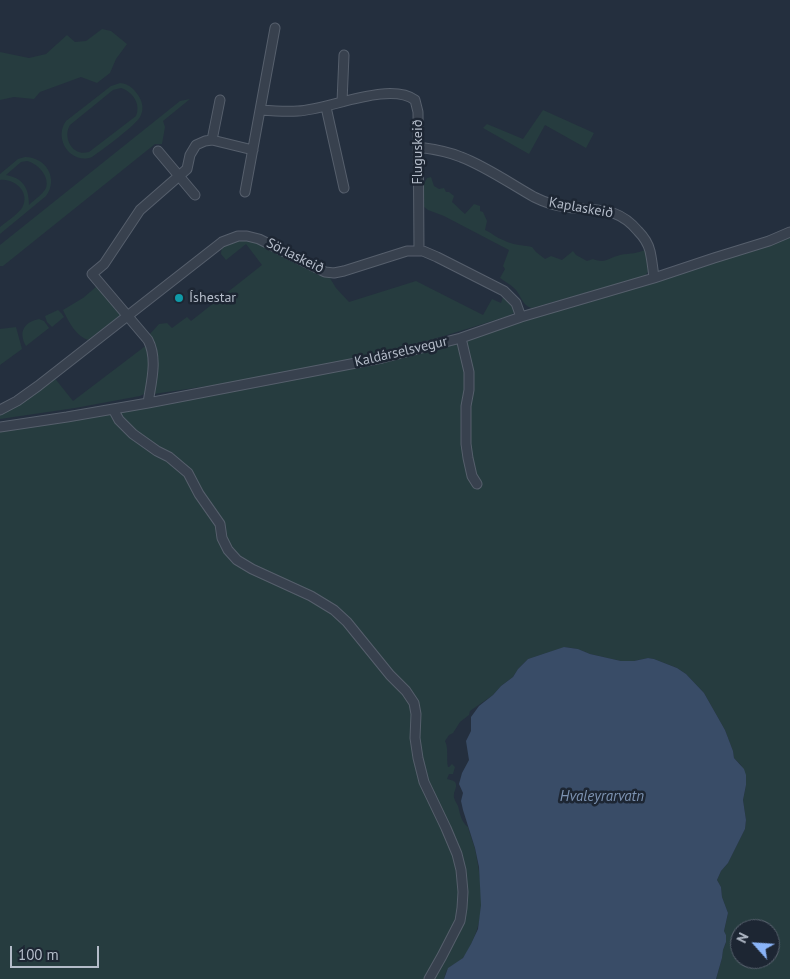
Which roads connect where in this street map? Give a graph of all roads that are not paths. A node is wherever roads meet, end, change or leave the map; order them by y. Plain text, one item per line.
1 (275, 28) dead end
2 (344, 55) dead end
3 (220, 100) dead end
4 (342, 102) junction
5 (326, 107) junction
6 (260, 110) junction
7 (212, 140) junction
8 (418, 147) junction
9 (158, 150) dead end
10 (253, 150) junction
11 (179, 175) junction
12 (344, 188) dead end
13 (245, 192) dead end
14 (195, 195) dead end
15 (790, 232) edge
16 (419, 250) junction
17 (654, 278) junction
18 (128, 316) junction
19 (521, 317) junction
20 (461, 338) junction
21 (148, 403) junction
22 (113, 408) junction
23 (0, 410) edge
24 (0, 427) edge
25 (477, 484) dead end
26 (429, 979) edge

1 - 6 street
2 - 4 street
3 - 7 street
4 - 5 street, Fluguskeið
4 - 8 street, Fluguskeið
5 - 6 street, Fluguskeið
5 - 12 street
6 - 10 street
7 - 10 street
7 - 11 street
8 - 16 street, Fluguskeið
8 - 17 street, Kaplaskeið
9 - 11 street
10 - 13 street
11 - 14 street
11 - 18 street
15 - 17 street, Kaldárselsvegur
16 - 18 street, Sörlaskeið
16 - 19 street
17 - 19 street, Kaldárselsvegur
18 - 21 street
18 - 23 street, Sörlaskeið
19 - 20 street, Kaldárselsvegur
20 - 21 street, Kaldárselsvegur
20 - 25 street
21 - 22 street, Kaldárselsvegur
22 - 24 street, Kaldárselsvegur
22 - 26 street

